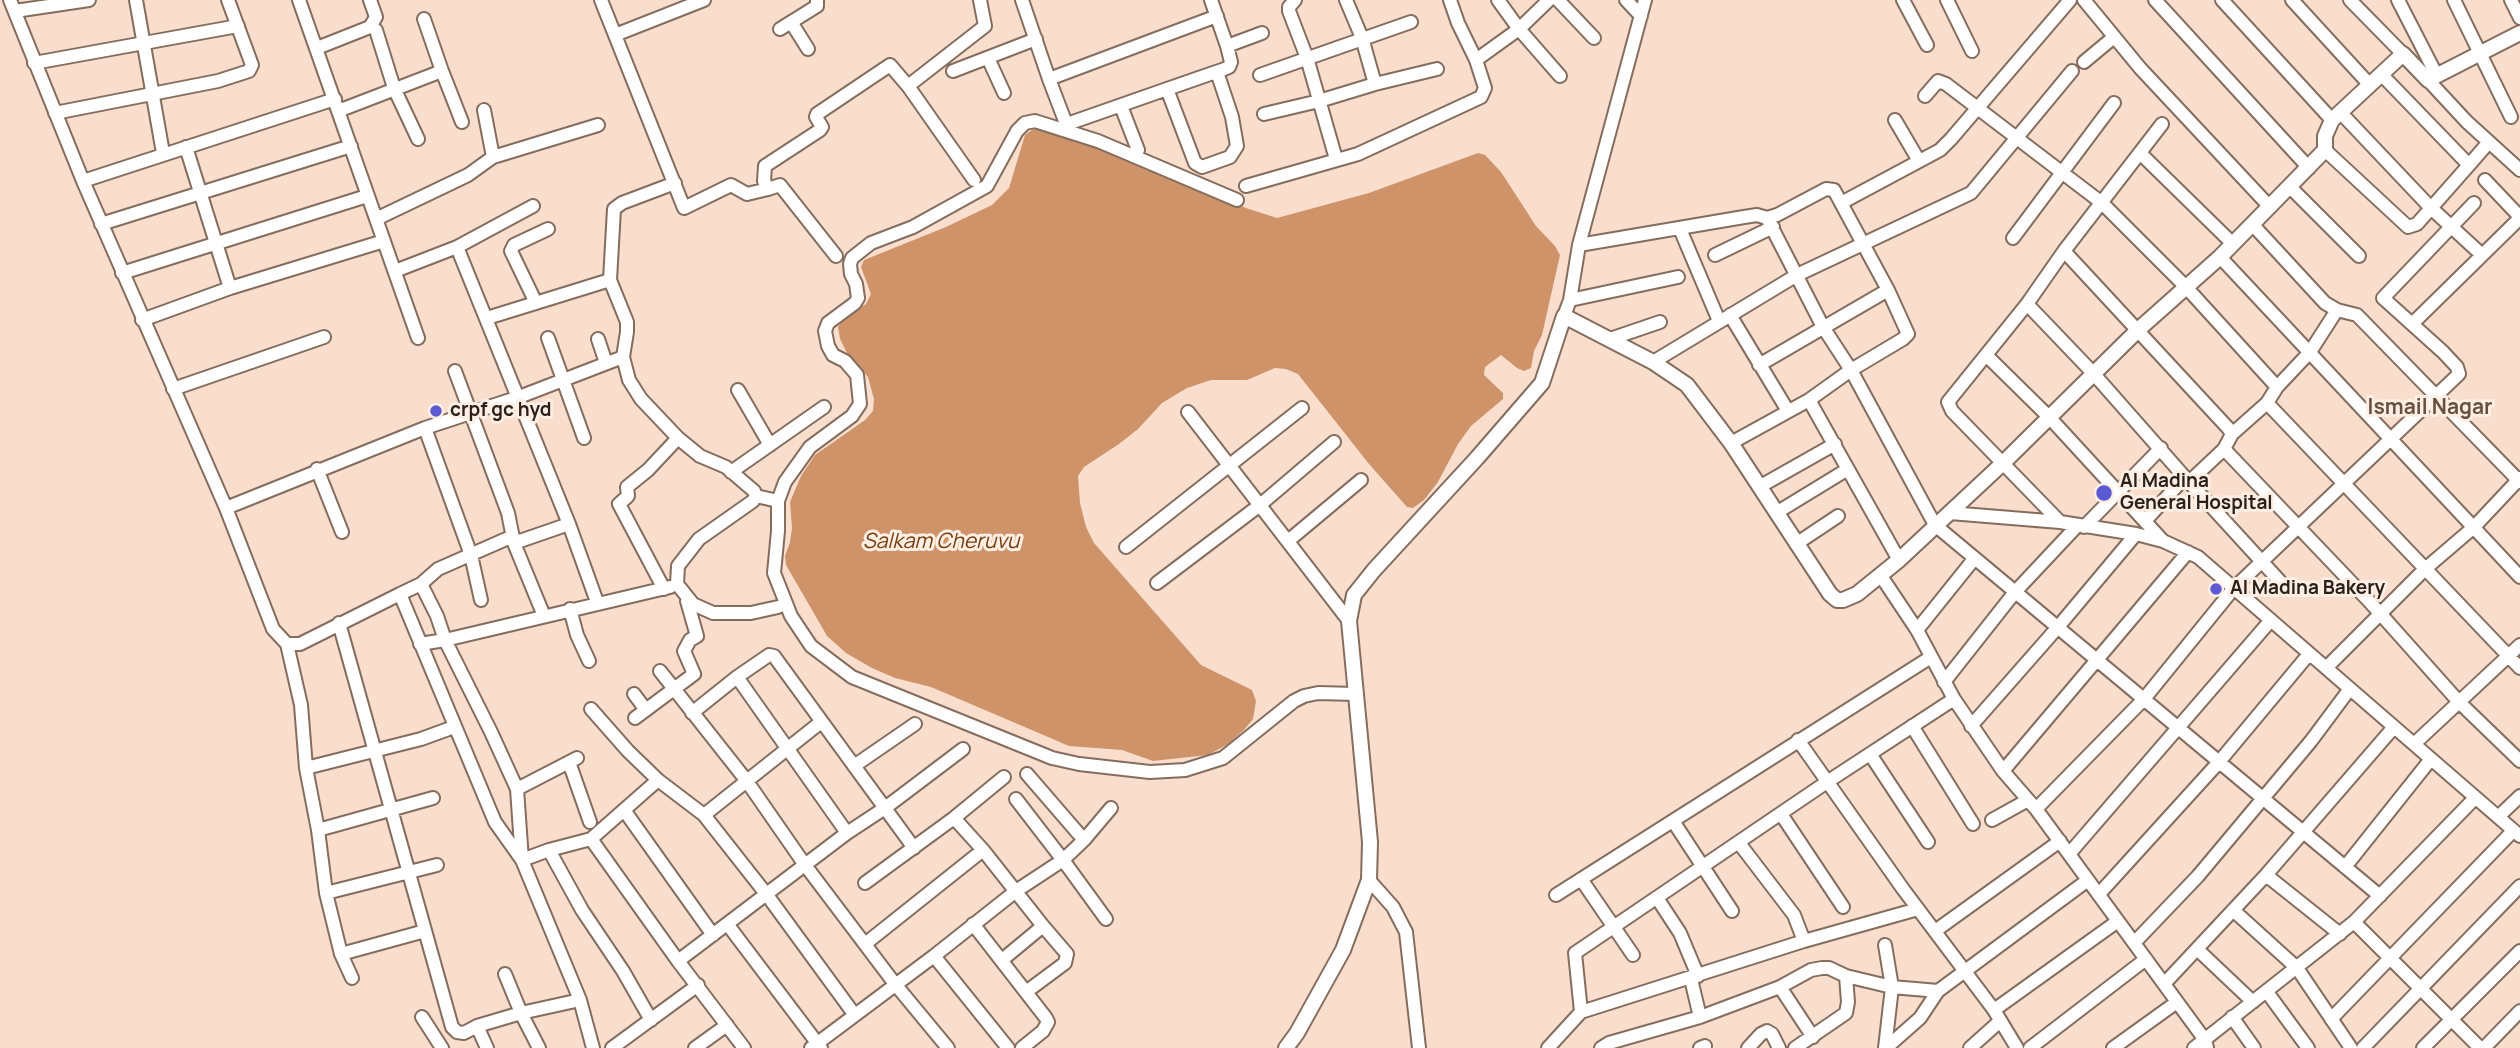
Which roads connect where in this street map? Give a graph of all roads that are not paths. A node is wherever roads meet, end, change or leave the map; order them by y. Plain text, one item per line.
1 (89, 0) edge
2 (136, 0) edge
3 (228, 0) edge
4 (299, 0) edge
5 (370, 0) edge
6 (601, 0) edge
7 (704, 0) edge
8 (817, 0) edge
9 (980, 0) edge
10 (1022, 0) edge
11 (1211, 0) edge
12 (1295, 0) edge
13 (1346, 0) edge
14 (1450, 0) edge
15 (1498, 0) edge
16 (1549, 0) edge
17 (1558, 0) edge
18 (1626, 0) edge
19 (1645, 0) edge
20 (1903, 0) edge
21 (1947, 0) edge
22 (2070, 0) edge
23 (2084, 0) edge
24 (2155, 0) edge
25 (2222, 0) edge
26 (2291, 0) edge
27 (2350, 0) edge
28 (2398, 0) edge
29 (2454, 0) edge
30 (2511, 0) edge
31 (13, 5) edge
32 (1217, 16) junction
33 (1641, 16) junction
34 (2520, 18) edge
35 (424, 19) dead end
36 (1412, 22) dead end
37 (238, 26) junction
38 (1519, 29) junction
39 (376, 30) dead end
40 (1262, 33) dead end
41 (2520, 33) edge
42 (615, 35) junction
43 (2114, 37) junction
44 (1362, 38) junction
45 (1594, 38) dead end
46 (1035, 39) junction
47 (144, 43) junction
48 (1227, 46) junction
49 (1927, 46) dead end
50 (317, 48) junction
51 (808, 49) dead end
52 (1972, 51) dead end
53 (2403, 54) junction
54 (2480, 54) junction
55 (988, 58) junction
56 (1307, 58) junction
57 (1476, 60) junction
58 (2084, 62) dead end
59 (34, 63) junction
60 (1437, 69) dead end
61 (442, 71) junction
62 (953, 71) dead end
63 (1217, 72) junction
64 (2072, 72) dead end
65 (2381, 74) junction
66 (1261, 75) dead end
67 (1560, 76) dead end
68 (2432, 78) junction
69 (1049, 79) junction
70 (1375, 84) junction
71 (2369, 84) junction
72 (908, 86) junction
73 (394, 88) junction
74 (1167, 89) junction
75 (1004, 93) dead end
76 (154, 95) junction
77 (1925, 96) dead end
78 (1318, 101) junction
79 (2115, 103) dead end
80 (337, 105) junction
81 (1121, 106) junction
82 (1977, 109) junction
83 (484, 110) dead end
84 (55, 113) junction
85 (1264, 114) dead end
86 (2336, 116) junction
87 (2511, 117) dead end
88 (1895, 120) dead end
89 (462, 122) dead end
90 (2162, 124) dead end
91 (598, 125) dead end
92 (2019, 137) junction
93 (418, 139) dead end
94 (2489, 142) junction
95 (351, 146) junction
96 (186, 147) junction
97 (2325, 149) junction
98 (1138, 150) dead end
99 (163, 153) junction
100 (2140, 153) junction
101 (493, 157) junction
102 (1336, 159) junction
103 (1919, 161) junction
104 (2517, 162) edge
105 (2469, 165) junction
106 (2309, 168) junction
107 (2062, 170) junction
108 (974, 180) dead end
109 (2485, 180) dead end
110 (83, 181) junction
111 (675, 184) junction
112 (1247, 186) dead end
113 (2289, 186) junction
114 (768, 189) junction
115 (201, 193) junction
116 (367, 196) junction
117 (1237, 200) dead end
118 (1841, 203) junction
119 (2102, 203) junction
120 (2474, 203) dead end
121 (533, 206) dead end
122 (2270, 207) junction
123 (2431, 208) junction
124 (2520, 218) edge
125 (376, 219) junction
126 (1770, 223) junction
127 (101, 224) junction
128 (2252, 224) junction
129 (2450, 227) junction
130 (548, 229) dead end
131 (1680, 229) junction
132 (2013, 238) dead end
133 (384, 242) junction
134 (217, 243) junction
135 (1863, 243) junction
136 (2232, 243) junction
137 (1579, 245) junction
138 (457, 247) junction
139 (2064, 251) junction
140 (836, 256) dead end
141 (1715, 256) dead end
142 (2359, 256) dead end
143 (2482, 256) junction
144 (2220, 257) junction
145 (395, 271) junction
146 (122, 273) junction
147 (1797, 275) junction
148 (1678, 276) dead end
149 (610, 280) junction
150 (2186, 287) junction
151 (230, 288) junction
152 (1888, 290) junction
153 (1570, 300) junction
154 (536, 303) junction
155 (2027, 304) junction
156 (2337, 310) junction
157 (1564, 316) junction
158 (487, 318) junction
159 (1724, 318) junction
160 (142, 320) junction
161 (1660, 322) dead end
162 (2412, 324) junction
163 (1823, 327) junction
164 (2139, 329) junction
165 (324, 337) dead end
166 (418, 338) dead end
167 (548, 338) dead end
168 (598, 339) dead end
169 (1610, 340) junction
170 (2309, 352) junction
171 (1986, 355) junction
172 (623, 357) junction
173 (1653, 362) junction
174 (606, 363) junction
175 (1759, 365) junction
176 (1851, 370) junction
177 (455, 371) dead end
178 (2093, 373) junction
179 (562, 380) junction
180 (2277, 387) junction
181 (173, 388) junction
182 (738, 390) dead end
183 (2436, 395) junction
184 (519, 397) junction
185 (1809, 400) junction
186 (2267, 402) junction
187 (824, 407) dead end
188 (1303, 408) dead end
189 (1788, 411) junction
190 (470, 412) junction
191 (1188, 412) dead end
192 (2049, 417) junction
193 (425, 428) junction
194 (793, 429) junction
195 (2232, 434) junction
196 (584, 438) dead end
197 (678, 438) junction
198 (2390, 438) junction
199 (1334, 442) dead end
200 (1731, 443) junction
201 (770, 444) junction
202 (804, 444) dead end
203 (1835, 444) junction
204 (2161, 448) junction
205 (2224, 449) junction
206 (2003, 463) junction
207 (1229, 464) junction
208 (317, 469) junction
209 (1848, 469) junction
210 (732, 472) junction
211 (1361, 480) dead end
212 (2187, 480) junction
213 (2519, 480) edge
214 (2344, 482) junction
215 (1759, 487) junction
216 (2118, 492) junction
217 (756, 496) junction
218 (778, 501) junction
219 (1260, 505) junction
220 (226, 508) junction
221 (1776, 513) junction
222 (1950, 513) junction
223 (1838, 516) dead end
224 (2145, 521) junction
225 (2060, 522) junction
226 (569, 524) junction
227 (1935, 525) junction
228 (2080, 526) junction
229 (2297, 526) junction
230 (2474, 527) junction
231 (342, 532) dead end
232 (2136, 534) junction
233 (514, 540) junction
234 (1288, 541) junction
235 (2163, 541) junction
236 (1796, 544) junction
237 (1126, 547) dead end
238 (2189, 552) junction
239 (471, 555) junction
240 (1974, 559) junction
241 (1899, 560) junction
242 (2261, 561) junction
243 (2425, 569) junction
244 (1881, 576) junction
245 (2520, 577) edge
246 (1157, 583) dead end
247 (421, 584) junction
248 (670, 586) junction
249 (2234, 588) junction
250 (2286, 588) dead end
251 (2015, 592) junction
252 (400, 594) junction
253 (685, 597) junction
254 (481, 600) dead end
255 (597, 602) junction
256 (778, 607) dead end
257 (570, 609) junction
258 (2380, 613) junction
259 (544, 616) junction
260 (2271, 620) junction
261 (1349, 621) junction
262 (339, 623) junction
263 (2058, 627) junction
264 (1917, 630) junction
265 (445, 640) junction
266 (287, 644) junction
267 (421, 644) junction
268 (2520, 645) edge
269 (2309, 654) junction
270 (2509, 656) junction
271 (1930, 657) junction
272 (2098, 660) junction
273 (589, 661) dead end
274 (2326, 668) junction
275 (2520, 668) edge
276 (660, 671) dead end
277 (737, 677) junction
278 (1944, 682) junction
279 (674, 689) junction
280 (2349, 690) junction
281 (634, 694) dead end
282 (1356, 694) junction
283 (1954, 699) junction
284 (2144, 699) junction
285 (2459, 702) junction
286 (591, 709) dead end
287 (692, 713) junction
288 (821, 722) junction
289 (915, 724) dead end
290 (1912, 726) junction
291 (1971, 726) junction
292 (454, 727) junction
293 (2394, 727) junction
294 (2179, 729) junction
295 (1798, 740) junction
296 (2414, 744) junction
297 (963, 749) dead end
298 (374, 750) junction
299 (787, 750) junction
300 (1870, 754) junction
301 (2431, 759) junction
302 (2520, 761) edge
303 (2219, 762) junction
304 (854, 766) junction
305 (306, 768) junction
306 (2003, 771) junction
307 (1027, 774) dead end
308 (1004, 776) dead end
309 (657, 779) junction
310 (746, 780) junction
311 (1827, 782) junction
312 (517, 789) junction
313 (2520, 796) edge
314 (433, 798) dead end
315 (2262, 798) junction
316 (2475, 798) junction
317 (1016, 799) dead end
318 (2032, 804) junction
319 (391, 808) junction
320 (885, 808) junction
321 (1111, 808) dead end
322 (624, 810) junction
323 (1781, 814) junction
324 (704, 815) junction
325 (2498, 817) junction
326 (954, 818) junction
327 (1992, 820) dead end
328 (1673, 821) junction
329 (590, 822) dead end
330 (1973, 824) dead end
331 (318, 830) junction
332 (2303, 832) junction
333 (847, 833) junction
334 (2516, 834) edge
335 (591, 839) junction
336 (1084, 840) junction
337 (2060, 841) junction
338 (1928, 842) dead end
339 (1739, 843) junction
340 (914, 848) junction
341 (549, 850) junction
342 (983, 850) junction
343 (2069, 854) junction
344 (522, 860) junction
345 (1063, 860) junction
346 (437, 865) dead end
347 (804, 866) junction
348 (1703, 866) junction
349 (2344, 867) junction
350 (409, 873) junction
351 (2266, 874) junction
352 (1581, 879) junction
353 (1369, 880) junction
354 (2088, 880) junction
355 (865, 883) dead end
356 (2520, 886) edge
357 (1017, 891) junction
358 (326, 893) junction
359 (2099, 894) junction
360 (767, 895) junction
361 (1556, 895) dead end
362 (2380, 896) junction
363 (1657, 898) junction
364 (1843, 907) dead end
365 (1918, 909) junction
366 (2233, 910) junction
367 (1732, 911) dead end
368 (1106, 919) dead end
369 (2118, 921) junction
370 (2354, 922) junction
371 (973, 924) junction
372 (728, 925) junction
373 (1043, 926) junction
374 (1614, 927) junction
375 (425, 931) junction
376 (1935, 931) junction
377 (2340, 934) junction
378 (713, 935) junction
379 (1804, 941) junction
380 (2134, 943) junction
381 (866, 944) junction
382 (1885, 944) dead end
383 (2197, 949) junction
384 (2520, 951) edge
385 (341, 954) junction
386 (1633, 955) dead end
387 (934, 956) junction
388 (2390, 958) junction
389 (2146, 959) junction
390 (1002, 960) junction
391 (678, 961) junction
392 (2297, 968) junction
393 (1964, 972) junction
394 (505, 974) dead end
395 (1846, 976) junction
396 (1694, 977) junction
397 (352, 978) dead end
398 (895, 984) junction
399 (698, 985) junction
400 (2164, 985) junction
401 (1780, 987) junction
402 (1892, 987) junction
403 (2420, 988) junction
404 (1938, 991) junction
405 (1026, 992) junction
406 (2267, 992) junction
407 (580, 1000) junction
408 (2176, 1002) junction
409 (2253, 1002) junction
410 (2520, 1011) edge
411 (1581, 1012) junction
412 (521, 1013) junction
413 (854, 1014) junction
414 (1996, 1016) junction
415 (422, 1017) dead end
416 (1700, 1017) junction
417 (2232, 1017) junction
418 (2331, 1019) junction
419 (2451, 1019) junction
420 (651, 1020) junction
421 (727, 1025) junction
422 (477, 1026) junction
423 (1813, 1037) junction
424 (2202, 1045) edge
425 (816, 1046) edge
426 (442, 1048) edge
427 (487, 1048) edge
428 (539, 1048) edge
429 (593, 1048) edge
430 (612, 1048) edge
431 (695, 1048) edge
432 (744, 1048) edge
433 (948, 1048) edge
434 (1008, 1048) edge
435 (1022, 1048) edge
436 (1286, 1048) edge
437 (1419, 1048) edge
438 (1548, 1048) edge
439 (1601, 1048) edge
440 (1748, 1048) edge
441 (1779, 1048) edge
442 (1795, 1048) edge
443 (1886, 1048) edge
444 (1970, 1048) edge
445 (2017, 1048) edge
446 (2030, 1048) edge
447 (2113, 1048) edge
448 (2254, 1048) edge
449 (2308, 1048) edge
450 (2351, 1048) edge
451 (2363, 1048) edge
452 (2423, 1048) edge
453 (2482, 1048) edge

1 - 31 street
2 - 47 street
3 - 37 street
4 - 50 street
5 - 50 street
6 - 42 street
7 - 42 street
8 - 51 street
9 - 72 street
10 - 46 street
11 - 32 street
12 - 56 street
13 - 44 street
14 - 57 street
15 - 38 street
16 - 38 street
17 - 45 street
18 - 33 street
19 - 33 street
20 - 49 street
21 - 52 street
22 - 82 street
23 - 43 street
24 - 106 street
25 - 86 street
26 - 71 street
27 - 53 street
28 - 68 street
29 - 54 street
30 - 34 street
31 - 59 street
32 - 48 street
32 - 69 street
33 - 137 street
35 - 61 street
36 - 44 street
37 - 47 street
37 - 76 street
38 - 57 street
38 - 67 street
39 - 73 street
40 - 48 street
41 - 54 street
42 - 111 street
43 - 58 street
43 - 122 street
44 - 56 street
44 - 70 street
46 - 55 street
46 - 69 street
47 - 59 street
47 - 76 street
48 - 63 street
50 - 80 street
53 - 65 street
53 - 68 street
54 - 68 street
54 - 87 street
55 - 62 street
55 - 75 street
56 - 66 street
56 - 78 street
57 - 102 street
59 - 84 street
60 - 70 street
61 - 73 street
61 - 89 street
63 - 74 street
63 - 74 street
64 - 92 street
65 - 71 street
65 - 105 street
68 - 94 street
69 - 81 street
70 - 78 street
71 - 86 street
72 - 108 street
72 - 114 street
73 - 80 street
73 - 93 street
74 - 81 street
76 - 84 street
76 - 99 street
77 - 82 street
78 - 85 street
78 - 102 street
79 - 107 street
80 - 95 street
80 - 96 street
81 - 98 street
82 - 92 street
82 - 103 street
83 - 101 street
84 - 110 street
86 - 97 street
86 - 123 street
88 - 103 street
90 - 100 street
91 - 101 street
92 - 107 street
92 - 135 street
94 - 104 street
94 - 105 street
95 - 115 street
95 - 116 street
96 - 99 street
96 - 115 street
97 - 106 street
97 - 123 street
99 - 110 street
100 - 119 street
100 - 136 street
101 - 125 street
102 - 112 street
103 - 118 street
105 - 123 street
106 - 113 street
107 - 119 street
107 - 132 street
109 - 124 street
110 - 127 street
111 - 114 street
111 - 149 street
113 - 122 street
113 - 142 street
114 - 140 street
115 - 127 street
115 - 134 street
116 - 125 street
116 - 134 street
117 - 218 street
118 - 126 street
118 - 135 street
119 - 139 street
119 - 150 street
120 - 129 street
121 - 138 street
122 - 128 street
123 - 129 street
124 - 143 street
125 - 133 street
126 - 131 street
126 - 141 street
126 - 147 street
127 - 146 street
128 - 136 street
128 - 156 street
129 - 143 street
129 - 162 street
130 - 154 street
131 - 137 street
131 - 159 street
133 - 145 street
133 - 151 street
134 - 146 street
134 - 151 street
135 - 147 street
135 - 152 street
136 - 144 street
137 - 153 street
138 - 145 street
138 - 158 street
139 - 155 street
139 - 164 street
143 - 162 street
144 - 150 street
144 - 170 street
145 - 166 street
146 - 160 street
147 - 159 street
147 - 163 street
148 - 153 street
149 - 154 street
149 - 172 street
150 - 164 street
150 - 180 street
151 - 160 street
152 - 163 street
152 - 176 street
153 - 157 street
154 - 158 street
155 - 171 street
155 - 178 street
156 - 170 street
156 - 183 street
157 - 169 street
157 - 261 street
158 - 184 street
159 - 173 street
159 - 175 street
160 - 181 street
161 - 169 street
162 - 183 street
163 - 175 street
163 - 176 street
164 - 178 street
164 - 195 street
165 - 181 street
167 - 179 street
168 - 174 street
169 - 173 street
170 - 180 street
170 - 198 street
171 - 192 street
171 - 206 street
172 - 174 street
172 - 197 street
173 - 200 street
174 - 179 street
175 - 189 street
176 - 185 street
176 - 227 street
177 - 190 street
178 - 192 street
178 - 204 street
179 - 184 street
179 - 196 street
180 - 186 street
181 - 220 street
182 - 201 street
183 - 198 street
183 - 213 street
184 - 190 street
184 - 226 street
185 - 189 street
185 - 203 street
186 - 195 street
186 - 214 street
187 - 194 street
188 - 207 street
189 - 200 street
190 - 193 street
190 - 233 street
191 - 207 street
192 - 206 street
192 - 216 street
193 - 208 street
193 - 239 street
194 - 201 street
194 - 202 street
195 - 205 street
197 - 210 street
197 - 248 street
198 - 214 street
198 - 230 street
199 - 219 street
200 - 215 street
201 - 210 street
203 - 209 street
203 - 215 street
204 - 212 street
204 - 216 street
205 - 212 street
205 - 229 street
206 - 222 street
206 - 225 street
207 - 219 street
207 - 237 street
208 - 220 street
208 - 231 street
209 - 221 street
209 - 241 street
210 - 217 street
211 - 234 street
212 - 224 street
212 - 242 street
213 - 230 street
214 - 229 street
214 - 243 street
215 - 221 street
216 - 224 street
216 - 228 street
217 - 218 street
217 - 248 street
218 - 282 street
219 - 234 street
219 - 246 street
220 - 266 street
221 - 236 street
222 - 225 street
222 - 227 street
223 - 236 street
224 - 235 street
225 - 228 street
226 - 233 street
226 - 255 street
227 - 240 street
227 - 241 street
228 - 232 street
228 - 251 street
229 - 242 street
229 - 258 street
230 - 243 street
230 - 245 street
232 - 235 street
232 - 263 street
233 - 239 street
233 - 259 street
234 - 261 street
235 - 238 street
236 - 244 street
238 - 249 street
238 - 272 street
239 - 247 street
239 - 254 street
240 - 251 street
240 - 264 street
241 - 244 street
242 - 249 street
242 - 250 street
243 - 258 street
243 - 270 street
244 - 264 street
247 - 252 street
247 - 265 street
248 - 253 street
248 - 255 street
249 - 260 street
249 - 284 street
251 - 263 street
251 - 278 street
252 - 262 street
252 - 267 street
253 - 256 street
253 - 279 street
255 - 257 street
257 - 259 street
257 - 273 street
258 - 274 street
258 - 285 street
259 - 265 street
260 - 269 street
260 - 294 street
261 - 282 street
262 - 266 street
262 - 298 street
263 - 272 street
263 - 291 street
264 - 271 street
265 - 267 street
265 - 312 street
266 - 305 street
267 - 292 street
268 - 270 street
269 - 274 street
269 - 303 street
270 - 275 street
270 - 285 street
271 - 278 street
271 - 295 street
272 - 284 street
272 - 306 street
274 - 280 street
276 - 279 street
277 - 287 street
277 - 288 street
277 - 299 street
278 - 283 street
279 - 281 street
279 - 287 street
280 - 293 street
280 - 315 street
282 - 353 street
283 - 290 street
283 - 291 street
284 - 294 street
284 - 318 street
285 - 296 street
285 - 302 street
286 - 309 street
287 - 310 street
288 - 299 street
288 - 304 street
289 - 304 street
290 - 300 street
290 - 330 street
291 - 306 street
292 - 298 street
292 - 344 street
293 - 296 street
293 - 332 street
294 - 303 street
294 - 343 street
295 - 311 street
295 - 328 street
296 - 301 street
297 - 320 street
298 - 305 street
298 - 319 street
299 - 310 street
299 - 333 street
300 - 311 street
300 - 338 street
301 - 316 street
301 - 349 street
303 - 315 street
303 - 359 street
304 - 320 street
305 - 331 street
306 - 318 street
307 - 336 street
308 - 326 street
309 - 322 street
309 - 324 street
310 - 324 street
310 - 347 street
311 - 323 street
311 - 365 street
312 - 329 street
312 - 344 street
313 - 325 street
314 - 319 street
315 - 332 street
315 - 380 street
316 - 325 street
316 - 362 street
317 - 345 street
318 - 327 street
318 - 337 street
319 - 331 street
319 - 350 street
320 - 333 street
320 - 340 street
321 - 336 street
322 - 335 street
322 - 378 street
323 - 339 street
323 - 364 street
324 - 360 street
325 - 334 street
326 - 340 street
326 - 342 street
328 - 348 street
328 - 352 street
331 - 358 street
332 - 349 street
332 - 351 street
333 - 347 street
334 - 388 street
335 - 341 street
335 - 391 street
336 - 345 street
337 - 343 street
337 - 376 street
339 - 348 street
339 - 379 street
340 - 355 street
341 - 344 street
341 - 420 street
342 - 357 street
342 - 381 street
343 - 354 street
344 - 407 street
345 - 357 street
345 - 368 street
346 - 350 street
347 - 360 street
347 - 381 street
348 - 363 street
348 - 367 street
349 - 362 street
350 - 358 street
350 - 375 street
351 - 366 street
351 - 377 street
352 - 361 street
352 - 374 street
353 - 436 street
353 - 437 street
354 - 359 street
354 - 393 street
356 - 403 street
357 - 371 street
357 - 373 street
358 - 385 street
359 - 369 street
360 - 372 street
360 - 413 street
362 - 370 street
363 - 374 street
363 - 396 street
365 - 376 street
365 - 379 street
366 - 383 street
366 - 392 street
369 - 380 street
369 - 414 street
370 - 377 street
370 - 388 street
371 - 387 street
371 - 390 street
372 - 378 street
372 - 425 street
373 - 390 street
373 - 405 street
374 - 386 street
374 - 411 street
375 - 385 street
375 - 422 street
376 - 393 street
377 - 392 street
378 - 391 street
379 - 396 street
380 - 389 street
381 - 398 street
382 - 402 street
383 - 400 street
383 - 409 street
384 - 419 street
385 - 397 street
387 - 398 street
387 - 434 street
388 - 403 street
388 - 418 street
389 - 400 street
389 - 446 street
390 - 405 street
391 - 399 street
392 - 406 street
392 - 418 street
393 - 404 street
393 - 414 street
394 - 412 street
395 - 401 street
395 - 402 street
395 - 423 street
396 - 411 street
396 - 416 street
398 - 413 street
398 - 433 street
399 - 420 street
399 - 421 street
400 - 408 street
401 - 416 street
401 - 423 street
402 - 404 street
402 - 443 street
403 - 419 street
403 - 451 street
404 - 443 street
405 - 435 street
406 - 409 street
406 - 449 street
407 - 412 street
407 - 429 street
408 - 424 street
408 - 447 street
409 - 417 street
410 - 453 street
411 - 438 street
412 - 422 street
412 - 428 street
413 - 425 street
414 - 444 street
414 - 445 street
415 - 426 street
416 - 439 street
417 - 424 street
417 - 448 street
418 - 450 street
419 - 452 street
419 - 453 street
420 - 430 street
421 - 431 street
421 - 432 street
422 - 427 street
423 - 442 street
440 - 441 street

